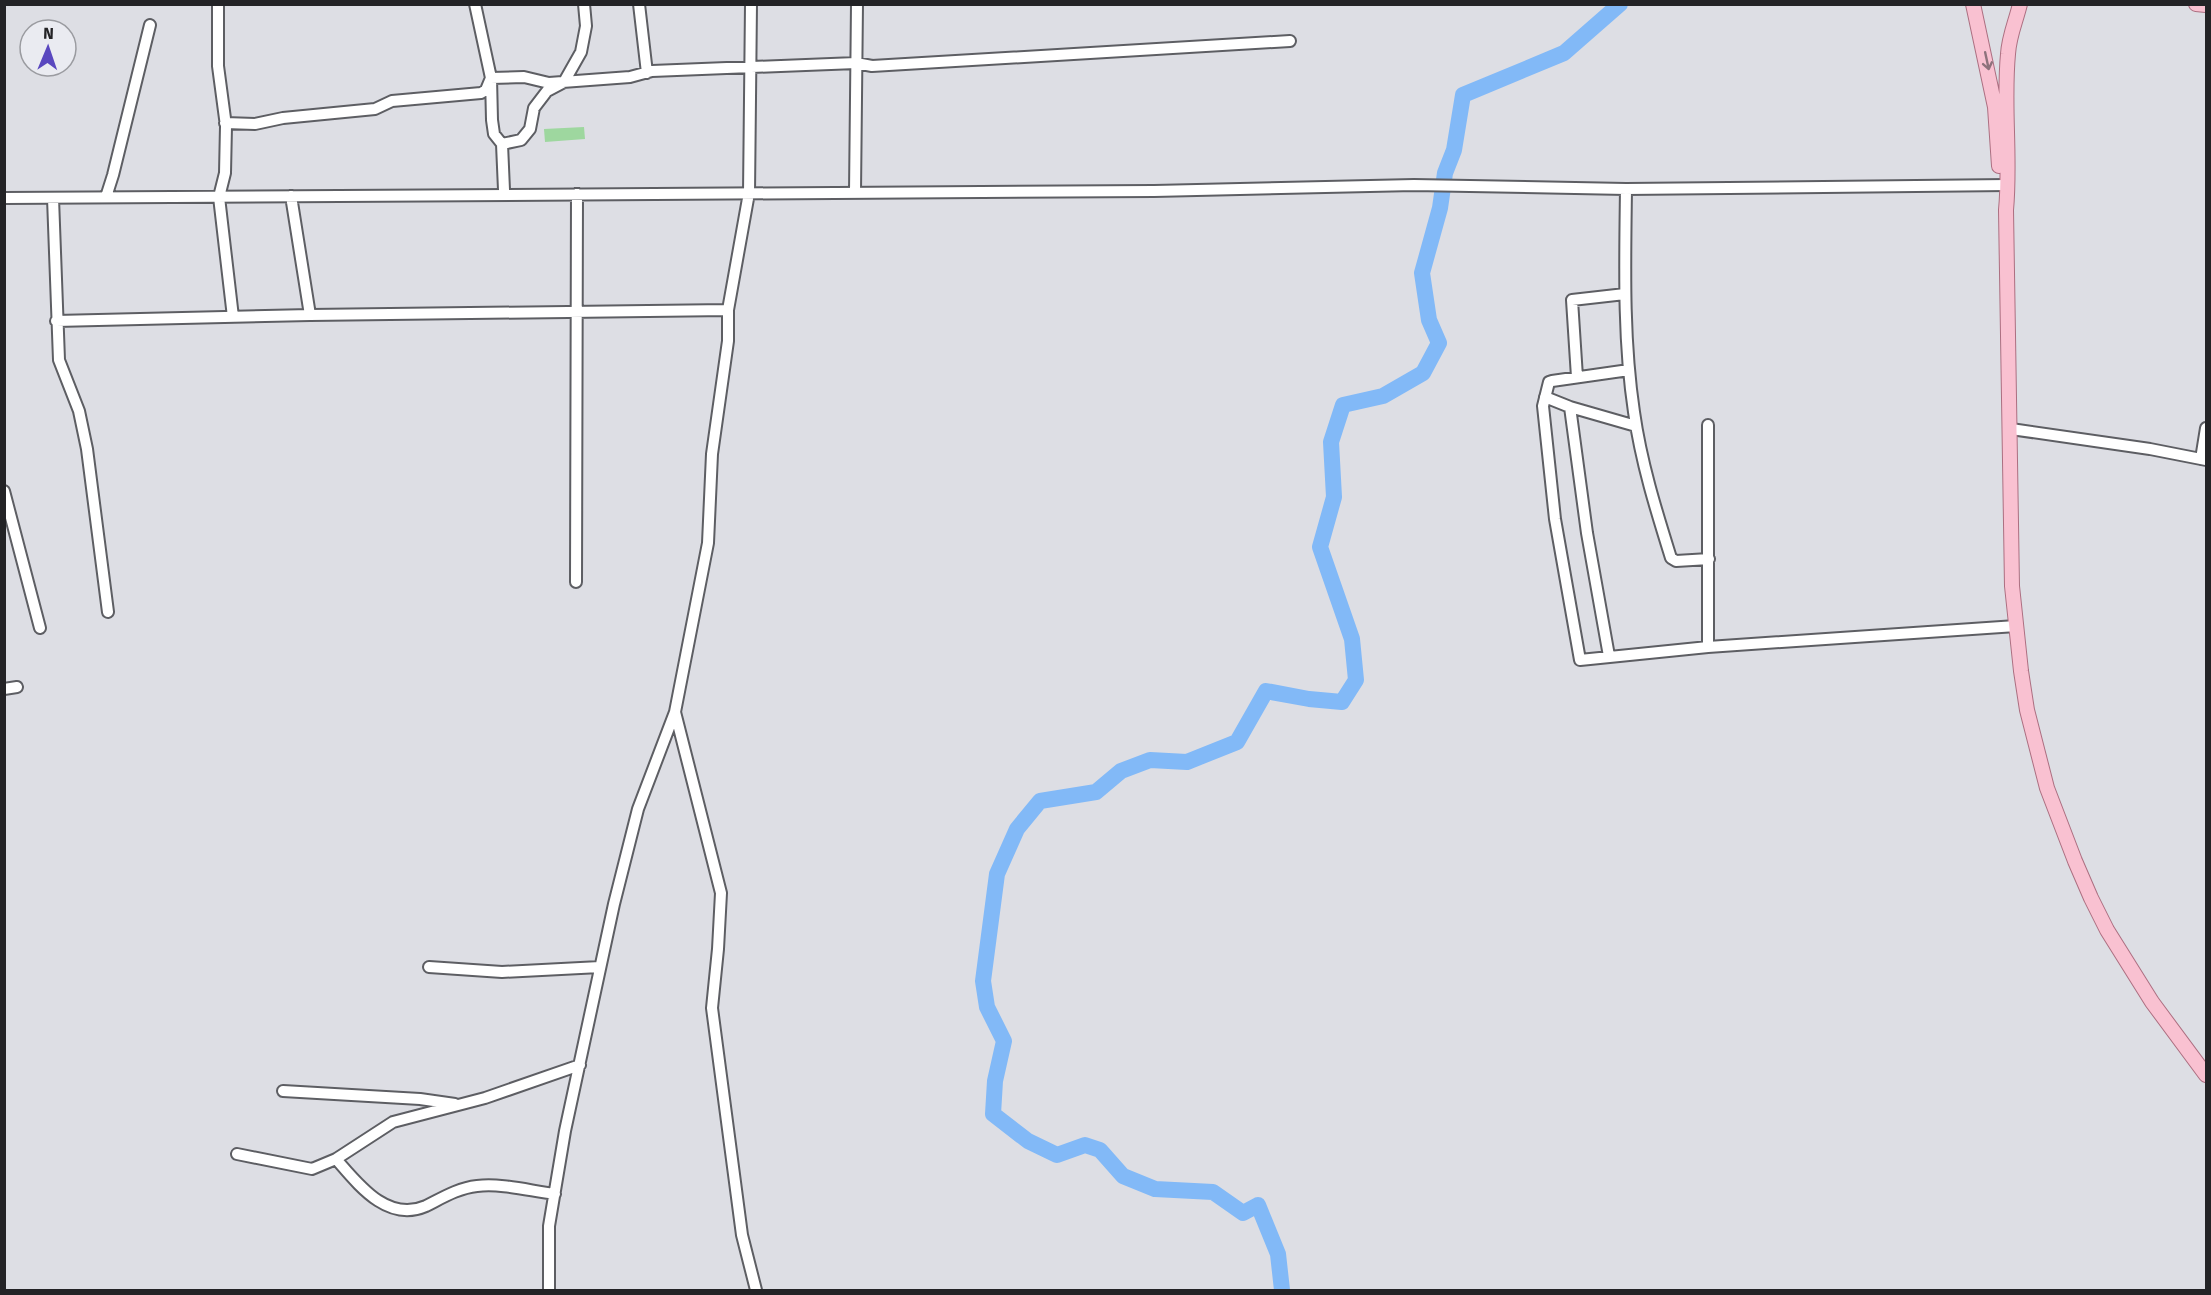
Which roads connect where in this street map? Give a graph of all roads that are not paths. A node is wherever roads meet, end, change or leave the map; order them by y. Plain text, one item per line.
1 (218, 4) edge
2 (476, 4) edge
3 (584, 4) edge
4 (639, 4) edge
5 (751, 4) edge
6 (857, 4) edge
7 (1973, 4) edge
8 (2020, 4) edge
9 (2196, 4) edge
10 (2206, 5) edge
11 (150, 25) dead end
12 (1290, 41) dead end
13 (856, 63) junction
14 (750, 67) junction
15 (647, 73) junction
16 (490, 78) junction
17 (564, 82) junction
18 (225, 123) junction
19 (502, 144) junction
20 (2004, 185) junction
21 (504, 189) dead end
22 (1626, 189) junction
23 (855, 192) junction
24 (577, 194) junction
25 (749, 194) junction
26 (291, 196) junction
27 (219, 197) junction
28 (4, 198) edge
29 (53, 198) junction
30 (106, 198) junction
31 (1625, 294) junction
32 (728, 310) junction
33 (578, 311) junction
34 (310, 315) junction
35 (233, 316) junction
36 (56, 321) junction
37 (1629, 370) junction
38 (1577, 377) junction
39 (1545, 398) junction
40 (1570, 407) junction
41 (1708, 425) dead end
42 (1636, 426) junction
43 (2206, 428) edge
44 (2011, 429) junction
45 (2204, 460) edge
46 (4, 491) edge
47 (7, 511) edge
48 (1709, 559) junction
49 (576, 582) dead end
50 (108, 612) dead end
51 (2016, 626) junction
52 (40, 628) dead end
53 (1708, 647) junction
54 (1609, 656) junction
55 (16, 687) dead end
56 (4, 689) edge
57 (675, 712) junction
58 (429, 966) dead end
59 (600, 967) junction
60 (580, 1065) junction
61 (2206, 1075) edge
62 (283, 1091) dead end
63 (461, 1104) junction
64 (237, 1154) dead end
65 (336, 1159) junction
66 (555, 1194) junction
67 (549, 1290) edge
68 (756, 1290) edge

1 - 18 street
2 - 16 street
3 - 17 street
4 - 15 street
5 - 14 street
6 - 13 street
7 -> 20 main road
8 - 20 main road
9 - 10 main road
11 - 30 street
12 - 13 street
13 - 14 street
13 - 23 street
14 - 15 street
14 - 25 street
15 - 17 street
16 - 17 street
16 - 18 street
16 - 19 street
17 - 19 street
18 - 27 street
19 - 21 street
20 - 22 street
20 - 44 main road
22 - 23 street
22 - 31 street
23 - 25 street
24 - 25 street
24 - 26 street
24 - 33 street
25 - 32 street
26 - 27 street
26 - 34 street
27 - 30 street
27 - 35 street
28 - 29 street
29 - 30 street
29 - 36 street
31 - 37 street
31 - 38 street
32 - 33 street
32 - 57 street
33 - 34 street
33 - 49 street
34 - 35 street
35 - 36 street
36 - 50 street
37 - 38 street
37 - 42 street
38 - 39 street
39 - 40 street
39 - 54 street
40 - 42 street
40 - 54 street
41 - 48 street
42 - 48 street
43 - 45 street
44 - 45 street
44 - 51 main road
46 - 47 street
47 - 52 street
48 - 53 street
51 - 53 street
51 - 61 main road
53 - 54 street
55 - 56 street
57 - 59 street
57 - 68 street
58 - 59 street
59 - 60 street
60 - 63 street
60 - 66 street
62 - 63 street
63 - 65 street
64 - 65 street
65 - 66 street
66 - 67 street

